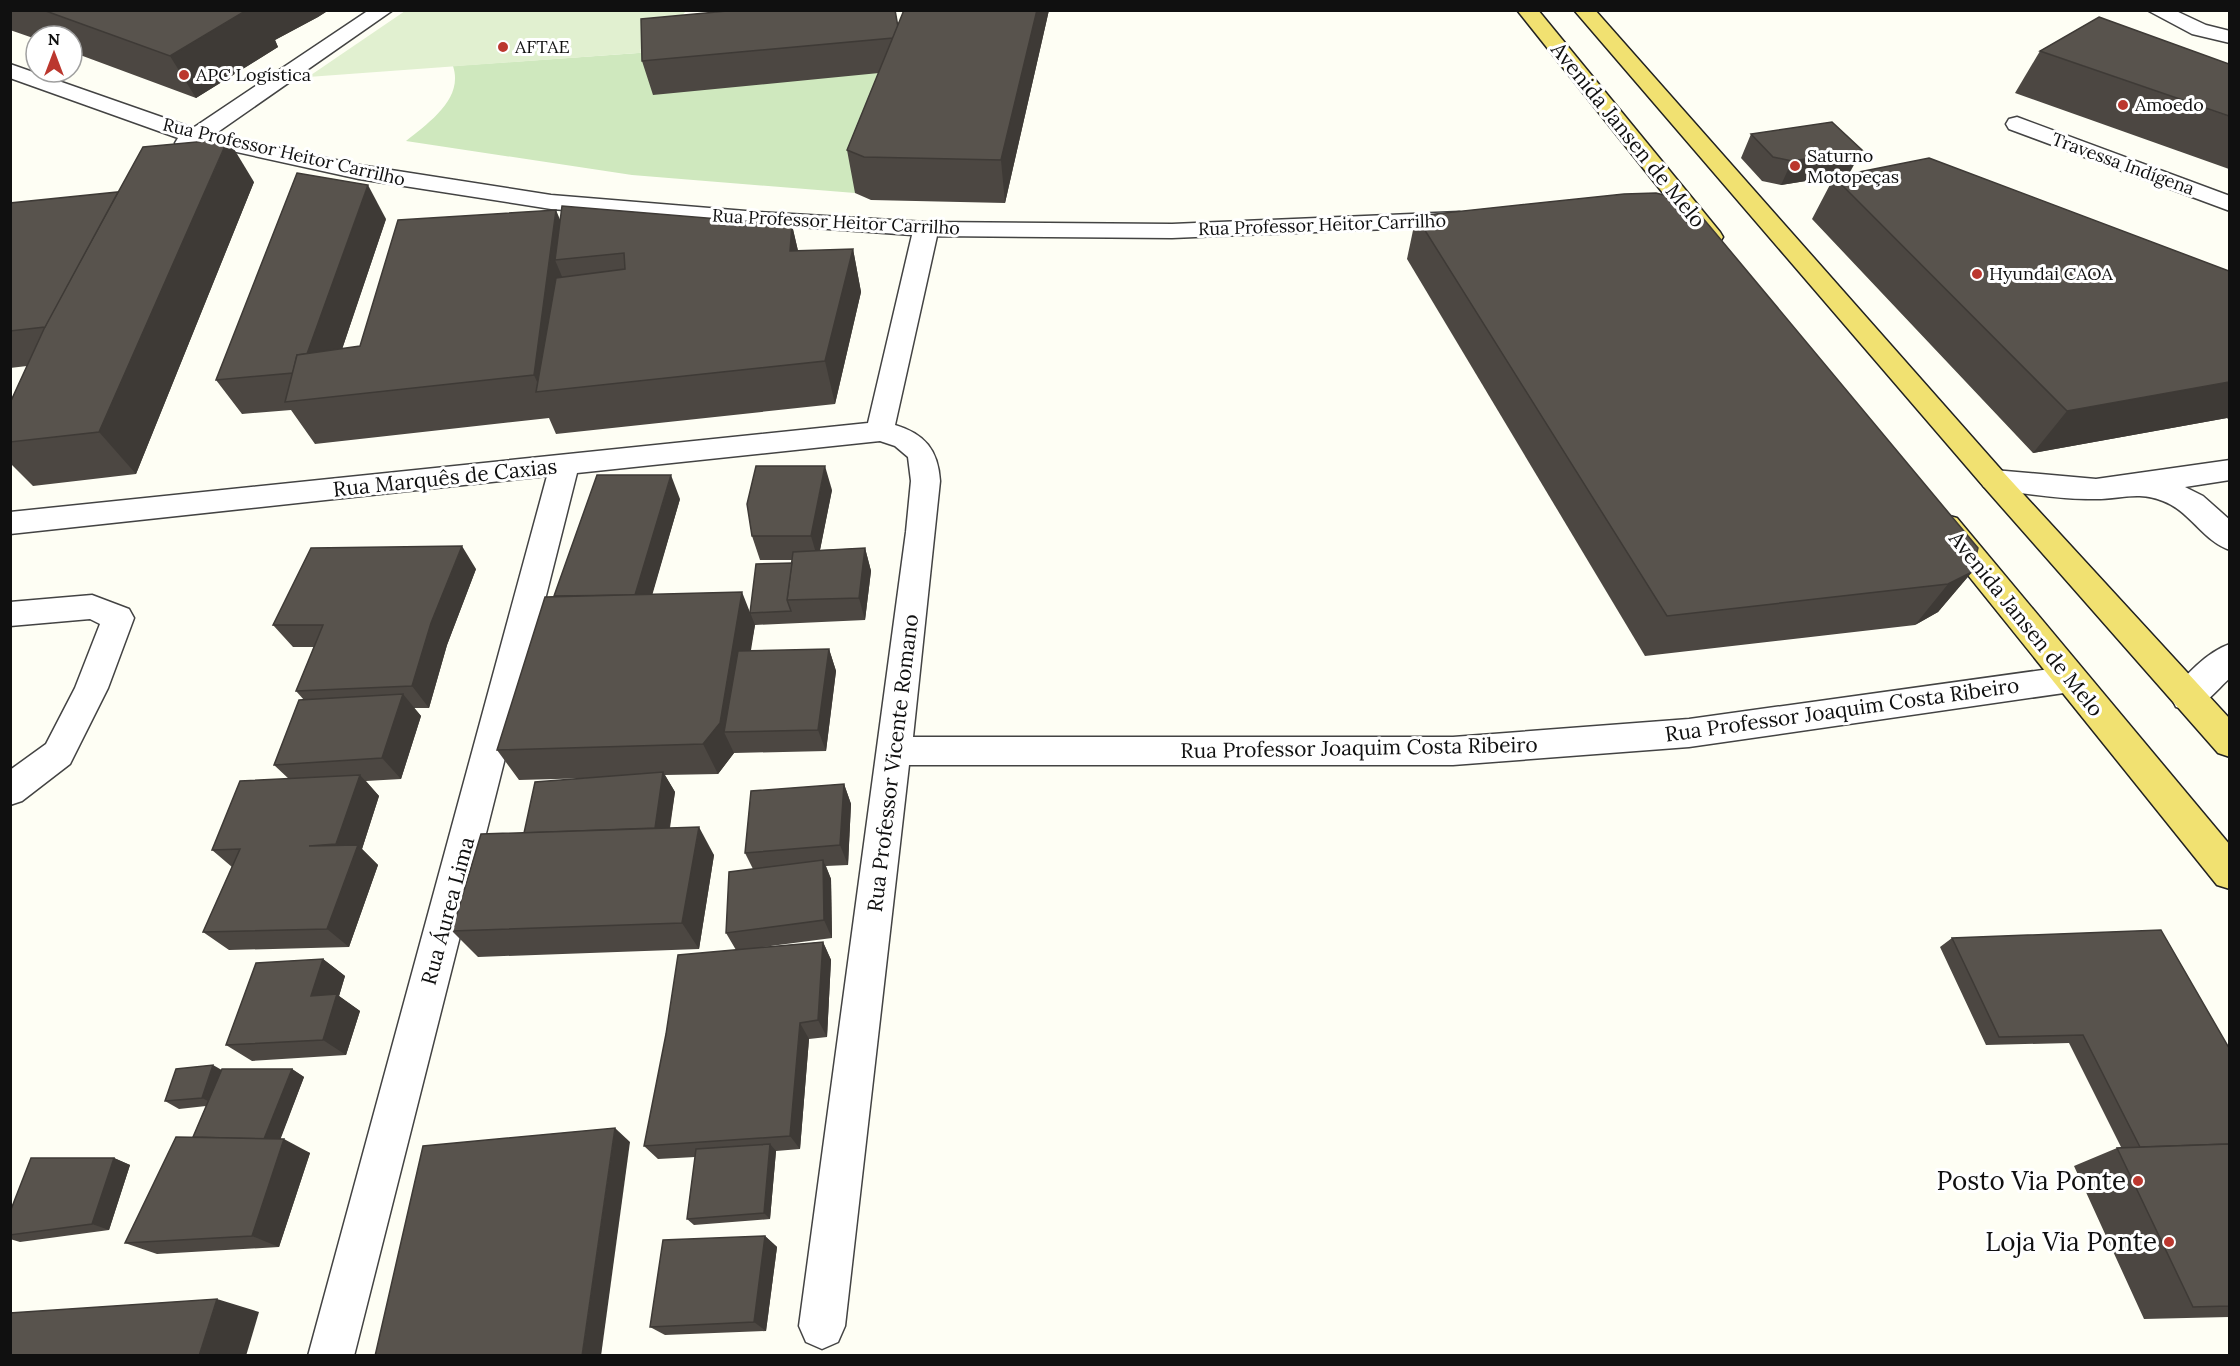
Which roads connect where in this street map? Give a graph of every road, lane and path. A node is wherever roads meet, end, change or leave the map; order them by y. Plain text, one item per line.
1 (382, 10) edge
2 (1527, 10) edge
3 (2157, 10) edge
4 (1588, 12) edge
5 (2229, 37) edge
6 (10, 70) edge
7 (2017, 124) dead end
8 (195, 136) junction
9 (171, 155) edge
10 (2229, 204) edge
11 (1477, 218) edge
12 (926, 229) junction
13 (1726, 255) edge
14 (880, 431) junction
15 (564, 466) junction
16 (2229, 470) edge
17 (1994, 480) junction
18 (2096, 489) junction
19 (1928, 504) edge
20 (10, 524) edge
21 (2229, 539) edge
22 (10, 615) edge
23 (2229, 657) edge
24 (2071, 680) junction
25 (2188, 697) junction
26 (2229, 743) edge
27 (894, 751) junction
28 (10, 790) edge
29 (2229, 873) edge
30 (822, 1326) dead end
31 (331, 1356) edge

1 - 8 street
2 - 13 main road, Avenida Jansen de Melo
3 - 5 street
4 - 17 main road
6 - 8 street, Rua Professor Heitor Carrilho
7 - 10 street, Travessa Indígena
8 - 9 street
8 - 12 street, Rua Professor Heitor Carrilho
11 - 12 street, Rua Professor Heitor Carrilho
12 - 14 street
14 - 15 street, Rua Marquês de Caxias
14 - 27 street, Rua Professor Vicente Romano
15 - 20 street, Rua Marquês de Caxias
15 - 31 street, Rua Áurea Lima
16 - 18 street
17 - 18 street
17 - 25 main road
18 - 21 street
19 - 24 main road, Avenida Jansen de Melo
22 - 28 street
23 - 25 street
24 - 27 street, Rua Professor Joaquim Costa Ribeiro
24 - 29 main road, Avenida Jansen de Melo
25 - 26 main road
27 - 30 street, Rua Professor Vicente Romano

